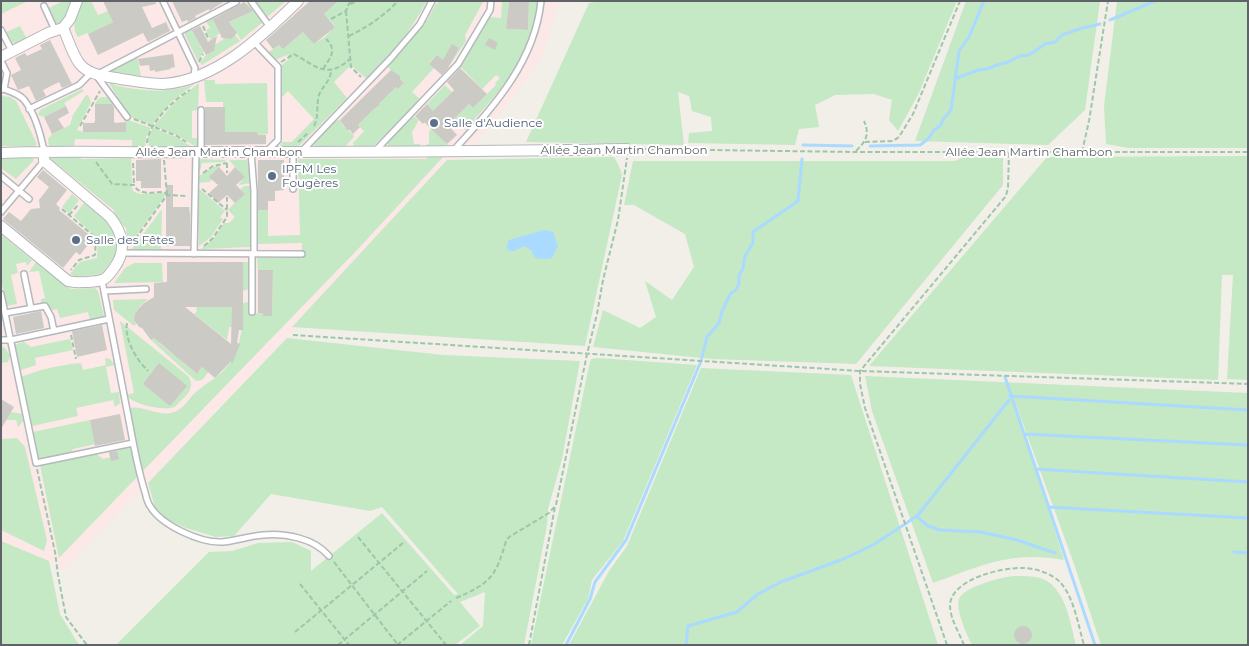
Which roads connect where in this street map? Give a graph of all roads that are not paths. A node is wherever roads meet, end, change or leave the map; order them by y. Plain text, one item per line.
1 (77, 1) edge
2 (162, 1) edge
3 (236, 1) edge
4 (252, 1) edge
5 (298, 1) edge
6 (432, 1) edge
7 (491, 1) edge
8 (541, 1) edge
9 (44, 6) dead end
10 (270, 28) junction
11 (59, 29) junction
12 (1, 30) edge
13 (178, 33) junction
14 (254, 42) junction
15 (12, 51) junction
16 (1, 57) edge
17 (1, 61) edge
18 (94, 74) junction
19 (194, 76) junction
20 (3, 90) edge
21 (29, 109) junction
22 (201, 110) dead end
23 (127, 117) road end
24 (296, 149) junction
25 (627, 149) road end
26 (199, 152) junction
27 (251, 152) junction
28 (266, 152) junction
29 (374, 152) junction
30 (452, 152) junction
31 (1, 153) edge
32 (44, 156) junction
33 (1, 176) edge
34 (293, 189) dead end
35 (19, 191) junction
36 (30, 199) dead end
37 (1, 212) edge
38 (1, 226) edge
39 (124, 253) junction
40 (194, 254) junction
41 (253, 254) junction
42 (302, 254) dead end
43 (24, 274) dead end
44 (103, 286) junction
45 (146, 289) dead end
46 (1, 294) edge
47 (31, 308) junction
48 (252, 312) dead end
49 (6, 314) junction
50 (109, 319) junction
51 (54, 331) junction
52 (1, 340) edge
53 (11, 340) junction
54 (133, 443) junction
55 (329, 556) road end

1 - 11 street
2 - 13 lane
3 - 13 lane
4 - 10 lane
5 - 10 street
6 - 24 lane
7 - 29 lane
8 - 30 lane
9 - 11 lane
10 - 14 street
11 - 15 street
11 - 18 street
12 - 15 lane
13 - 18 lane
13 - 19 lane
14 - 19 street
14 - 28 lane
15 - 16 street
17 - 20 lane
18 - 19 street
18 - 21 lane
18 - 23 lane
20 - 21 lane
21 - 32 lane
22 - 26 lane
24 - 28 street, Allée Jean Martin Chambon
24 - 29 street, Allée Jean Martin Chambon
24 - 34 lane
25 - 30 street, Allée Jean Martin Chambon
26 - 27 street, Allée Jean Martin Chambon
26 - 32 street, Allée Jean Martin Chambon
26 - 40 lane
27 - 28 street, Allée Jean Martin Chambon
27 - 41 lane
29 - 30 street, Allée Jean Martin Chambon
31 - 32 street, Allée Jean Martin Chambon
32 - 35 lane
32 - 39 street
33 - 35 lane
35 - 36 lane
35 - 37 lane
38 - 44 street
39 - 40 lane
39 - 44 street
40 - 41 lane
41 - 42 lane
41 - 48 lane
43 - 47 lane
44 - 45 lane
44 - 50 lane
46 - 49 lane
47 - 49 lane
47 - 51 lane
49 - 53 lane
50 - 51 lane
50 - 54 lane
51 - 53 lane
52 - 53 lane
53 - 54 lane
54 - 55 lane

